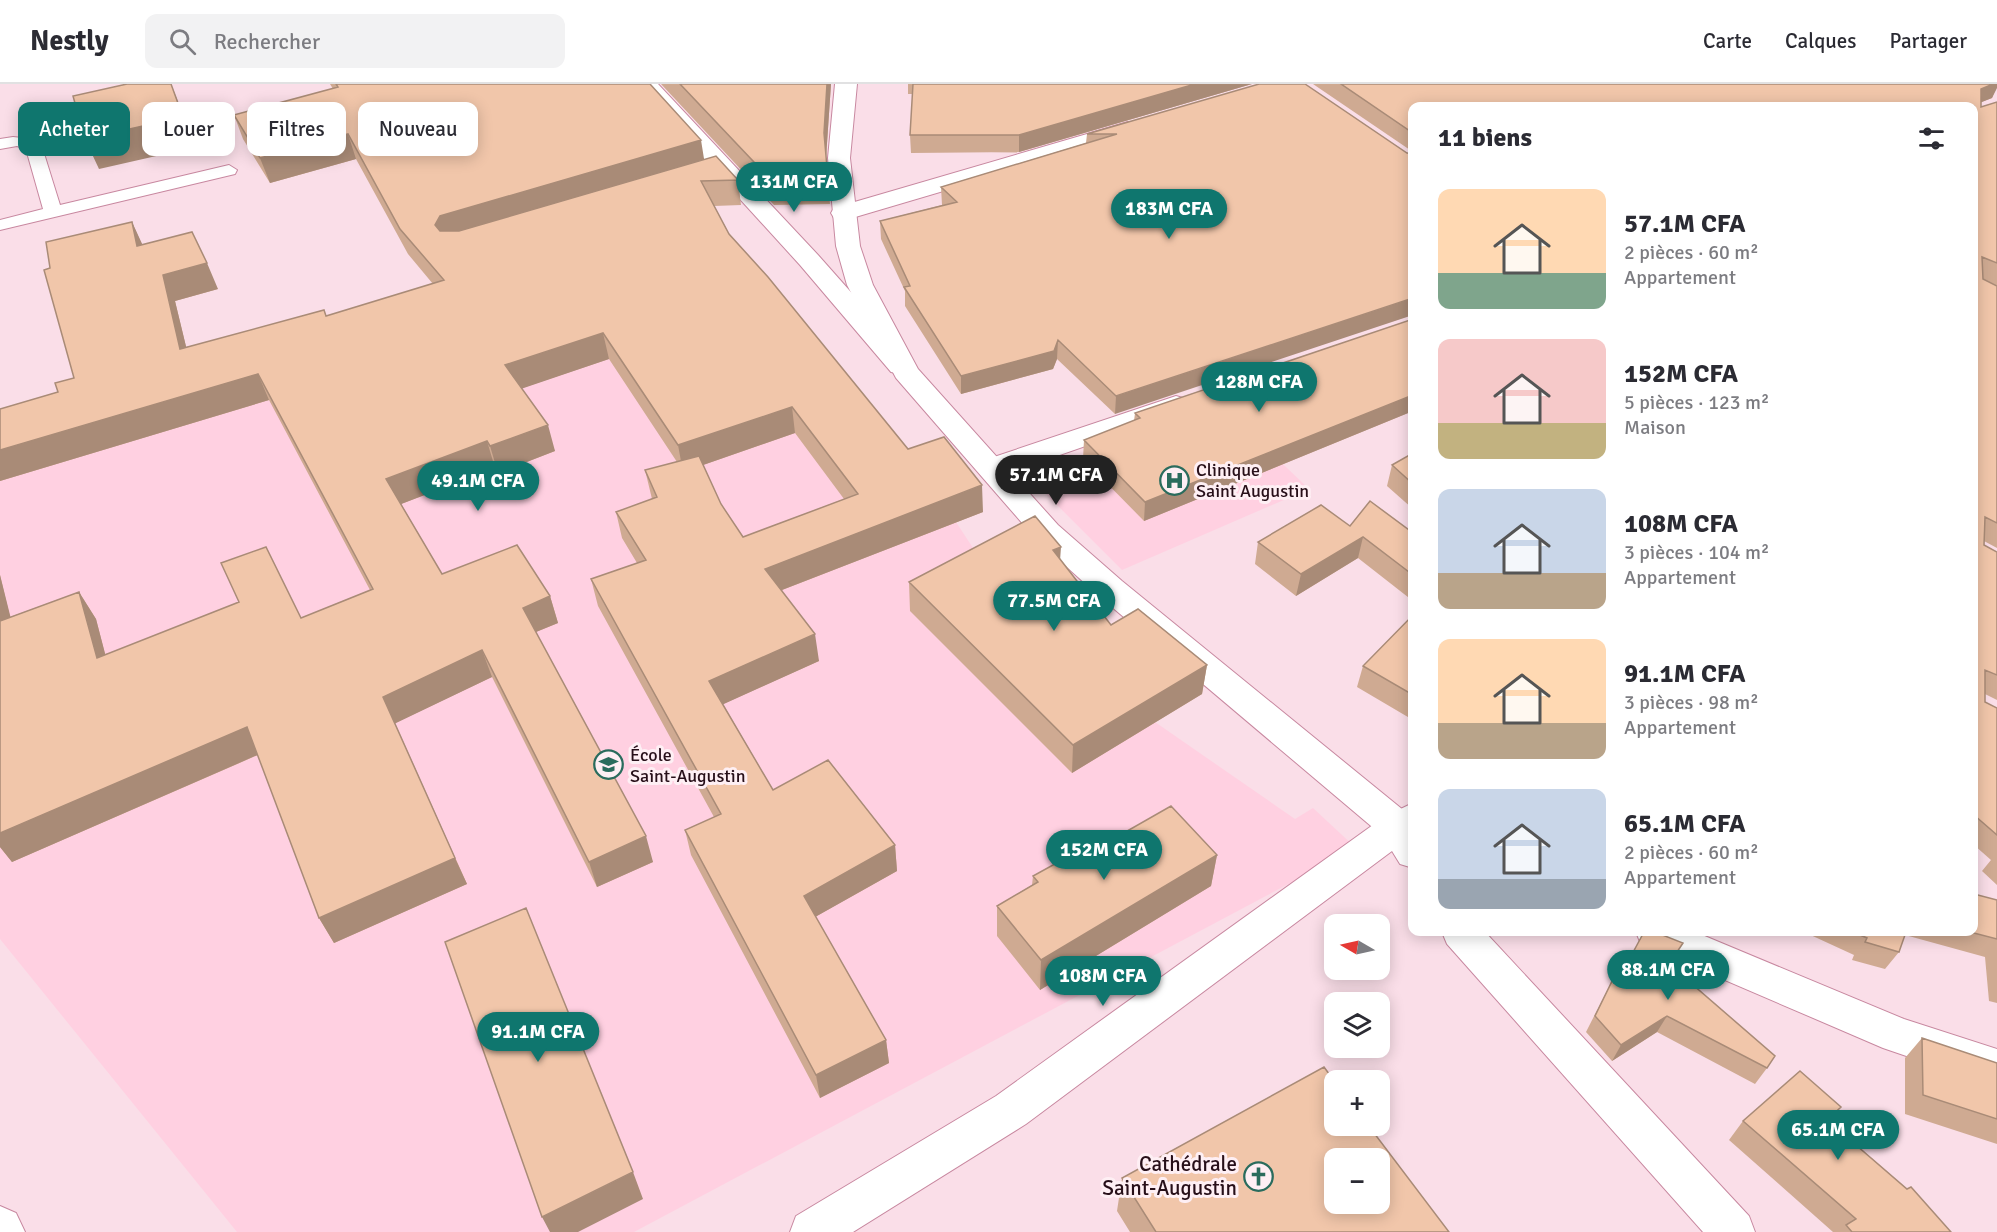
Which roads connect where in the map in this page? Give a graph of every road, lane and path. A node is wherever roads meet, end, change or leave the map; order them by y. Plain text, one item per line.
1 (646, 84) edge
2 (846, 84) edge
3 (1147, 124) edge
4 (0, 144) edge
5 (230, 170) dead end
6 (53, 212) junction
7 (843, 213) junction
8 (0, 225) edge
9 (906, 372) junction
10 (1203, 396) edge
11 (992, 468) junction
12 (1408, 832) edge
13 (1408, 834) edge
14 (1465, 936) edge
15 (1664, 936) edge
16 (1997, 1068) edge
17 (0, 1228) edge
18 (3, 1232) edge
19 (812, 1232) edge
20 (1732, 1232) edge

1 - 9 street
2 - 7 street
3 - 7 street
4 - 6 lane
5 - 6 lane
6 - 8 lane
7 - 9 street
9 - 11 street
10 - 11 street
11 - 12 street
13 - 19 street
14 - 20 street
15 - 16 street
17 - 18 street

